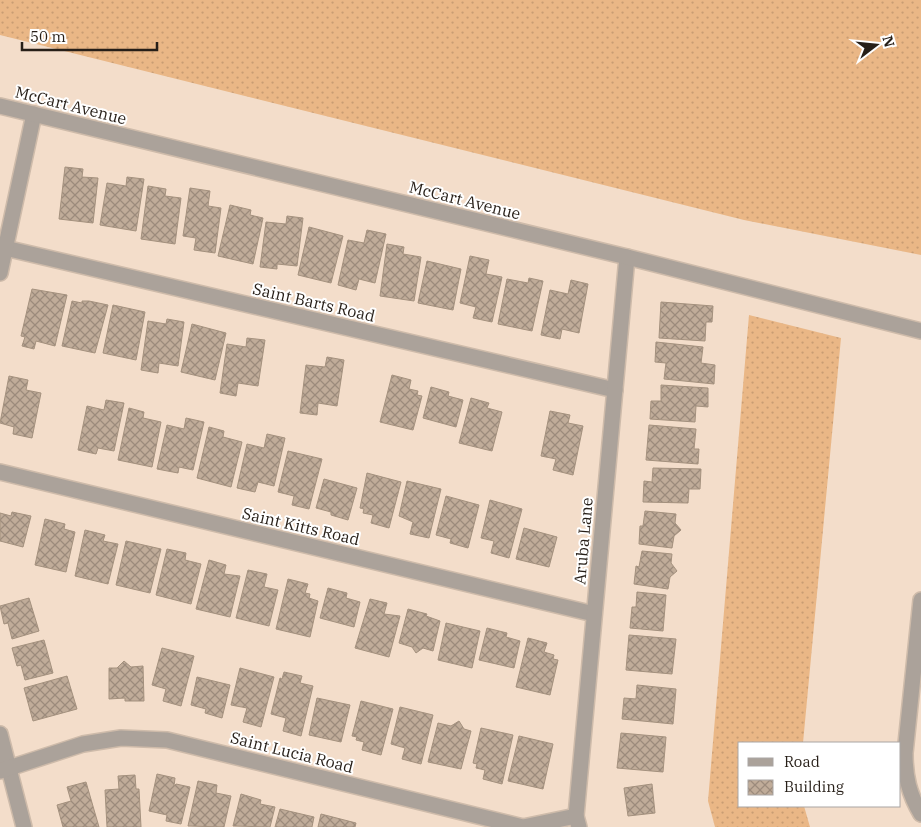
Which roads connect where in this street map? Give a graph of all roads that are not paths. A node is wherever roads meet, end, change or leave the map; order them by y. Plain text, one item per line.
1 (0, 106) edge
2 (34, 114) junction
3 (5, 248) junction
4 (627, 257) junction
5 (0, 273) edge
6 (921, 331) edge
7 (615, 390) junction
8 (0, 472) edge
9 (921, 600) edge
10 (594, 614) junction
11 (0, 734) edge
12 (4, 769) edge
13 (921, 814) edge
14 (577, 822) edge
15 (24, 827) edge

1 - 2 street, McCart Avenue
2 - 3 street
2 - 4 street, McCart Avenue
3 - 5 street
3 - 7 street, Saint Barts Road
4 - 6 street, McCart Avenue
4 - 7 street, Aruba Lane
7 - 10 street, Aruba Lane
8 - 10 street, Saint Kitts Road
9 - 13 street
10 - 14 street, Aruba Lane
11 - 12 street
12 - 14 street, Saint Lucia Road
12 - 15 street

